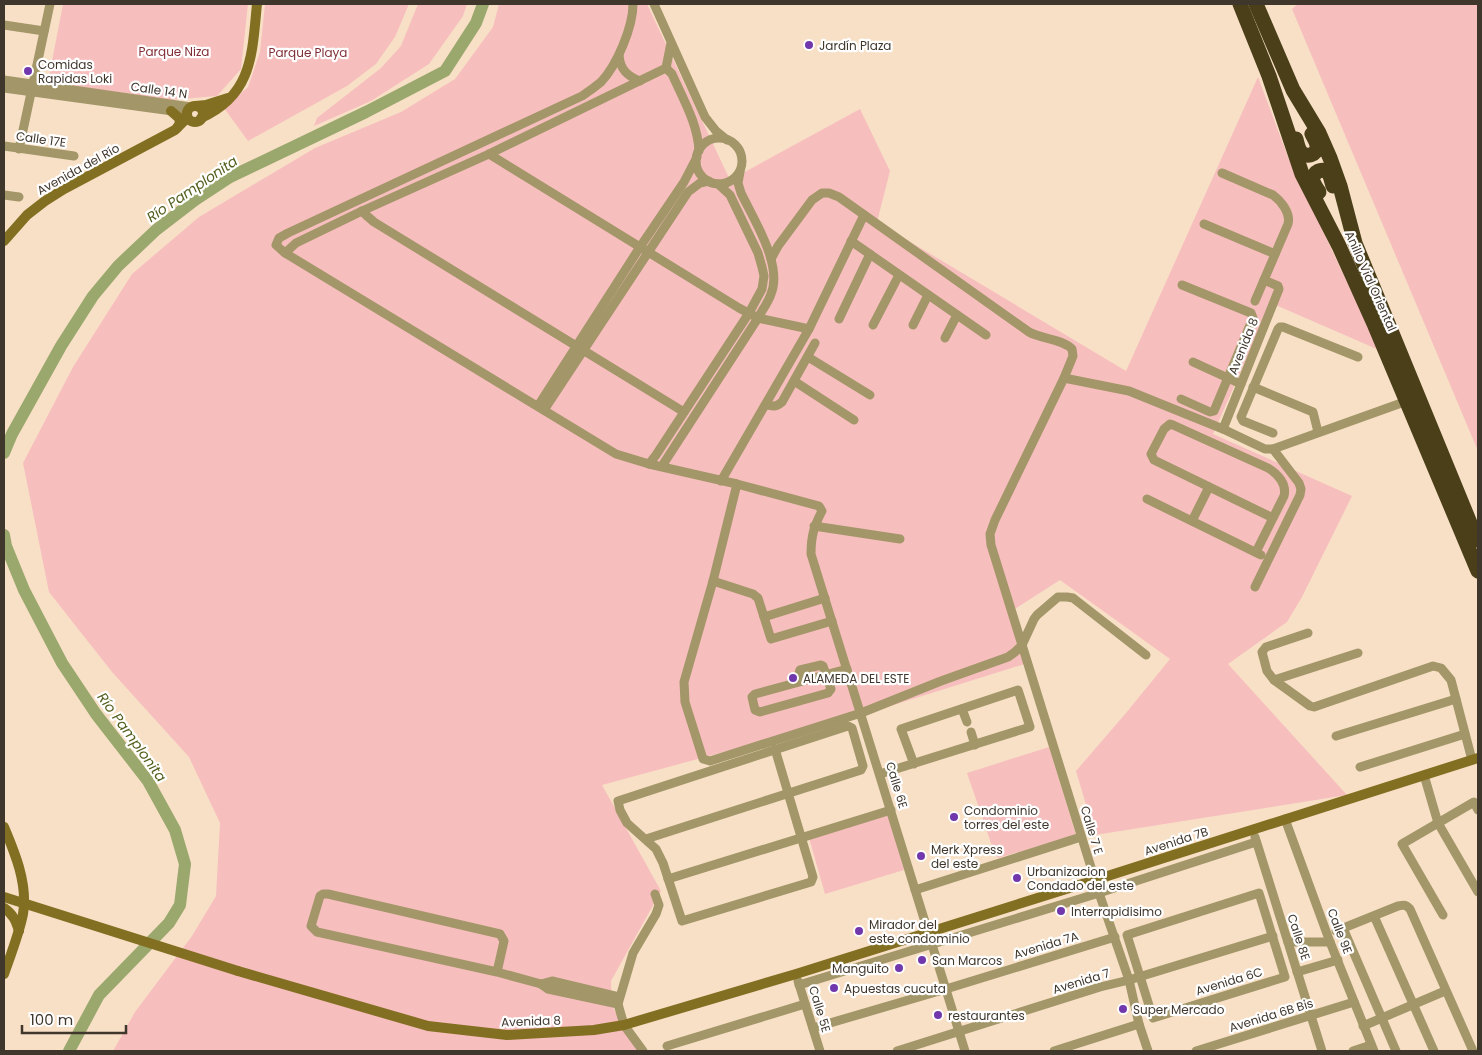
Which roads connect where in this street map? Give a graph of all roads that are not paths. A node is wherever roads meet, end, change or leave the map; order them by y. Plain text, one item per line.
1 (50, 4) edge
2 (257, 4) edge
3 (633, 4) edge
4 (654, 4) edge
5 (1240, 4) edge
6 (1256, 4) edge
7 (4, 25) edge
8 (44, 31) junction
9 (671, 43) junction
10 (619, 55) junction
11 (666, 68) junction
12 (4, 80) edge
13 (640, 81) junction
14 (4, 88) edge
15 (32, 88) junction
16 (233, 95) junction
17 (191, 109) junction
18 (171, 111) junction
19 (198, 120) junction
20 (1316, 128) junction
21 (174, 130) junction
22 (1288, 132) junction
23 (727, 140) junction
24 (4, 146) edge
25 (19, 149) junction
26 (489, 154) junction
27 (698, 154) junction
28 (74, 156) dead end
29 (740, 172) junction
30 (1222, 173) dead end
31 (709, 181) junction
32 (718, 184) junction
33 (4, 196) edge
34 (1342, 196) junction
35 (19, 197) dead end
36 (1315, 198) junction
37 (362, 211) junction
38 (864, 214) junction
39 (1204, 224) dead end
40 (783, 241) junction
41 (851, 241) junction
42 (4, 242) edge
43 (765, 243) junction
44 (640, 246) junction
45 (648, 252) junction
46 (285, 253) junction
47 (870, 254) junction
48 (1275, 254) junction
49 (771, 259) junction
50 (899, 275) junction
51 (1264, 280) junction
52 (1182, 285) dead end
53 (928, 295) junction
54 (1255, 301) dead end
55 (749, 313) junction
56 (957, 315) junction
57 (758, 318) junction
58 (838, 319) dead end
59 (913, 325) dead end
60 (874, 326) dead end
61 (809, 329) junction
62 (986, 335) dead end
63 (944, 338) dead end
64 (815, 343) dead end
65 (580, 348) junction
66 (808, 356) junction
67 (1358, 357) dead end
68 (1192, 362) dead end
69 (1064, 378) junction
70 (1227, 378) junction
71 (794, 381) junction
72 (1241, 384) junction
73 (1253, 387) junction
74 (870, 395) dead end
75 (1181, 399) dead end
76 (1407, 401) junction
77 (766, 404) junction
78 (541, 408) junction
79 (684, 412) junction
80 (854, 420) dead end
81 (1223, 429) junction
82 (1318, 432) junction
83 (1273, 433) dead end
84 (1273, 449) junction
85 (648, 464) junction
86 (662, 466) junction
87 (722, 481) junction
88 (737, 484) junction
89 (1209, 487) junction
90 (1147, 499) dead end
91 (1273, 518) junction
92 (1192, 521) junction
93 (814, 526) junction
94 (900, 539) dead end
95 (1478, 543) edge
96 (1256, 552) junction
97 (1269, 558) junction
98 (1478, 571) edge
99 (713, 581) junction
100 (1254, 586) dead end
101 (825, 598) junction
102 (764, 617) junction
103 (832, 621) junction
104 (1308, 633) dead end
105 (1022, 645) junction
106 (1358, 653) dead end
107 (1146, 655) dead end
108 (847, 669) junction
109 (826, 674) junction
110 (1274, 680) junction
111 (1456, 699) junction
112 (962, 709) junction
113 (861, 713) junction
114 (967, 722) dead end
115 (971, 732) dead end
116 (1465, 734) junction
117 (1336, 736) dead end
118 (975, 745) junction
119 (775, 749) junction
120 (1475, 759) edge
121 (914, 764) junction
122 (1360, 767) dead end
123 (880, 774) junction
124 (1424, 775) junction
125 (788, 794) junction
126 (891, 810) junction
127 (1478, 810) edge
128 (1285, 819) junction
129 (1438, 823) junction
130 (4, 827) edge
131 (1252, 830) junction
132 (1081, 837) junction
133 (801, 838) junction
134 (646, 839) junction
135 (1256, 842) junction
136 (1161, 859) junction
137 (1165, 871) junction
138 (668, 879) junction
139 (1095, 880) junction
140 (915, 890) junction
141 (1478, 892) edge
142 (1098, 893) junction
143 (655, 894) dead end
144 (4, 898) edge
145 (4, 908) edge
146 (1443, 915) dead end
147 (1374, 916) junction
148 (19, 931) junction
149 (928, 932) junction
150 (1273, 936) junction
151 (1114, 937) junction
152 (1288, 942) junction
153 (1330, 942) junction
154 (932, 944) junction
155 (851, 956) junction
156 (1338, 960) junction
157 (856, 967) junction
158 (497, 972) junction
159 (1297, 972) junction
160 (4, 974) edge
161 (796, 974) junction
162 (1140, 976) junction
163 (1129, 980) junction
164 (799, 985) junction
165 (946, 989) junction
166 (1445, 991) junction
167 (619, 1000) junction
168 (1354, 1002) junction
169 (805, 1004) junction
170 (1413, 1004) junction
171 (1311, 1015) junction
172 (1381, 1018) junction
173 (1139, 1024) junction
174 (624, 1025) junction
175 (1363, 1026) junction
176 (813, 1028) junction
177 (959, 1032) junction
178 (666, 1046) dead end
179 (1372, 1048) edge
180 (643, 1051) edge
181 (820, 1051) edge
182 (897, 1051) edge
183 (965, 1051) edge
184 (1054, 1051) edge
185 (1148, 1051) edge
186 (1196, 1051) edge
187 (1322, 1051) edge
188 (1353, 1051) edge
189 (1396, 1051) edge
190 (1434, 1051) edge
191 (1473, 1051) edge

1 - 8 street
2 - 16 street
3 - 10 street
4 - 9 street
5 - 22 highway, Anillo Vial Oriental
6 - 20 highway, Anillo Vial Oriental
7 - 8 street
8 - 15 street
9 - 11 street
9 - 23 street
10 - 13 street
10 - 46 street
11 - 13 street
11 - 27 street
12 - 15 street, Calle 14 N
13 - 26 street
14 - 15 street, Calle 14 N
15 - 17 street, Calle 14 N
15 - 18 street, Calle 14 N
15 - 25 street
16 - 17 street
16 - 19 street, Avenida del Río
17 - 18 street, Calle 14 N
17 - 19 street
17 - 21 street
18 - 21 street
19 - 21 street, Avenida del Río
20 - 22 highway
20 - 34 highway, Anillo Vial Oriental
21 - 42 street, Avenida del Río
22 - 36 highway, Anillo Vial Oriental
23 - 27 street
23 - 29 street
24 - 25 street, Calle 17E
25 - 28 street, Calle 17E
26 - 37 street
26 - 44 street
27 - 31 street
27 - 44 street
29 - 32 street
29 - 43 street
30 - 48 street
31 - 32 street
31 - 45 street
32 - 55 street
33 - 35 street
34 - 36 highway
34 - 95 highway, Anillo Vial Oriental
36 - 76 highway, Anillo Vial Oriental
37 - 46 street
37 - 65 street
38 - 40 street
38 - 41 street
38 - 69 street
39 - 48 street
40 - 43 street
40 - 49 street
41 - 47 street
41 - 61 street
43 - 49 street
44 - 45 street
44 - 65 street
45 - 55 street
45 - 65 street
46 - 78 street
47 - 50 street
47 - 58 street
48 - 51 street
49 - 57 street
50 - 53 street
50 - 60 street
51 - 54 street
51 - 72 street, Avenida 8
52 - 70 street
53 - 56 street
53 - 59 street
55 - 57 street
55 - 79 street
56 - 62 street
56 - 63 street
57 - 61 street
57 - 86 street
61 - 77 street
64 - 66 street
65 - 78 street
65 - 79 street
66 - 71 street
66 - 74 street
67 - 73 street
68 - 70 street
69 - 81 street
69 - 105 street, Calle 7 E
70 - 72 street
70 - 75 street
71 - 77 street
71 - 80 street
72 - 81 street, Avenida 8
73 - 82 street
73 - 83 street
76 - 82 street
76 - 98 highway, Anillo Vial Oriental
77 - 87 street
78 - 85 street
79 - 85 street
81 - 84 street
82 - 84 street
84 - 97 street
85 - 86 street
86 - 87 street
87 - 88 street
88 - 93 street, Calle 6E
88 - 99 street
89 - 91 street
89 - 91 street
89 - 92 street
90 - 92 street
91 - 96 street
92 - 96 street
93 - 94 street
93 - 101 street, Calle 6E
96 - 97 street
97 - 100 street
99 - 102 street
99 - 113 street
101 - 102 street
101 - 103 street, Calle 6E
102 - 103 street
103 - 108 street, Calle 6E
104 - 110 street
105 - 107 street
105 - 113 street
105 - 132 street, Calle 7 E
106 - 110 street
108 - 109 street
108 - 113 street, Calle 6E
109 - 109 street
110 - 111 street
111 - 116 street
111 - 117 street
112 - 114 street
112 - 118 street
112 - 121 street
113 - 123 street, Calle 6E
115 - 118 street
116 - 120 street
116 - 122 street
118 - 121 street
119 - 125 street
119 - 125 street
119 - 134 street
120 - 124 street, Avenida 7B
121 - 123 street
123 - 126 street, Calle 6E
124 - 128 street, Avenida 7B
124 - 129 street
125 - 133 street
125 - 134 street
126 - 133 street
126 - 140 street, Calle 6E
127 - 129 street
128 - 131 street, Avenida 7B
128 - 153 street, Calle 9E
129 - 141 street
129 - 146 street
130 - 148 street
131 - 135 street, Calle 8E
131 - 136 street, Avenida 7B
132 - 139 street, Calle 7 E
132 - 140 street
133 - 138 street
133 - 138 street
134 - 138 street
135 - 137 street, Avenida 7B
135 - 152 street, Calle 8E
136 - 137 street
136 - 139 street, Avenida 7B
137 - 142 street, Avenida 7B
139 - 142 street, Calle 7 E
139 - 149 street, Avenida 7B
140 - 149 street, Calle 6E
142 - 151 street, Calle 7 E
142 - 154 street, Avenida 7B
143 - 167 street
144 - 174 street, Avenida 8, bridge
145 - 148 street
147 - 166 street
147 - 170 street
147 - 172 street
148 - 160 street
149 - 154 street, Calle 6E
149 - 155 street, Avenida 7B
150 - 162 street, Avenida 7
150 - 162 street, Avenida 6C
150 - 162 street
151 - 163 street, Calle 7 E
151 - 165 street, Avenida 7A
152 - 153 street
152 - 159 street, Calle 8E
153 - 156 street, Calle 9E
154 - 157 street, Avenida 7B
154 - 165 street, Calle 6E
155 - 157 street
155 - 161 street, Avenida 7B
156 - 159 street
156 - 168 street, Calle 9E
157 - 164 street, Avenida 7B
158 - 158 street
158 - 167 street
159 - 171 street, Calle 8E
161 - 164 street, Calle 5E
161 - 174 street, Avenida 8
162 - 163 street, Avenida 7
163 - 173 street, Calle 7 E
163 - 177 street, Avenida 7
164 - 169 street, Calle 5E
165 - 176 street, Avenida 7A
165 - 177 street, Calle 6E
166 - 170 street
166 - 191 street
167 - 174 street
168 - 171 street, Avenida 6B Bis
168 - 175 street, Calle 9E
169 - 176 street, Calle 5E
169 - 178 street
170 - 172 street
170 - 190 street
171 - 186 street, Avenida 6B Bis
171 - 187 street, Calle 8E
172 - 175 street
172 - 189 street
173 - 184 street
173 - 185 street, Calle 7 E
174 - 180 street
175 - 179 street, Calle 9E
176 - 181 street, Calle 5E
177 - 182 street, Avenida 7
177 - 183 street, Calle 6E
179 - 188 street

